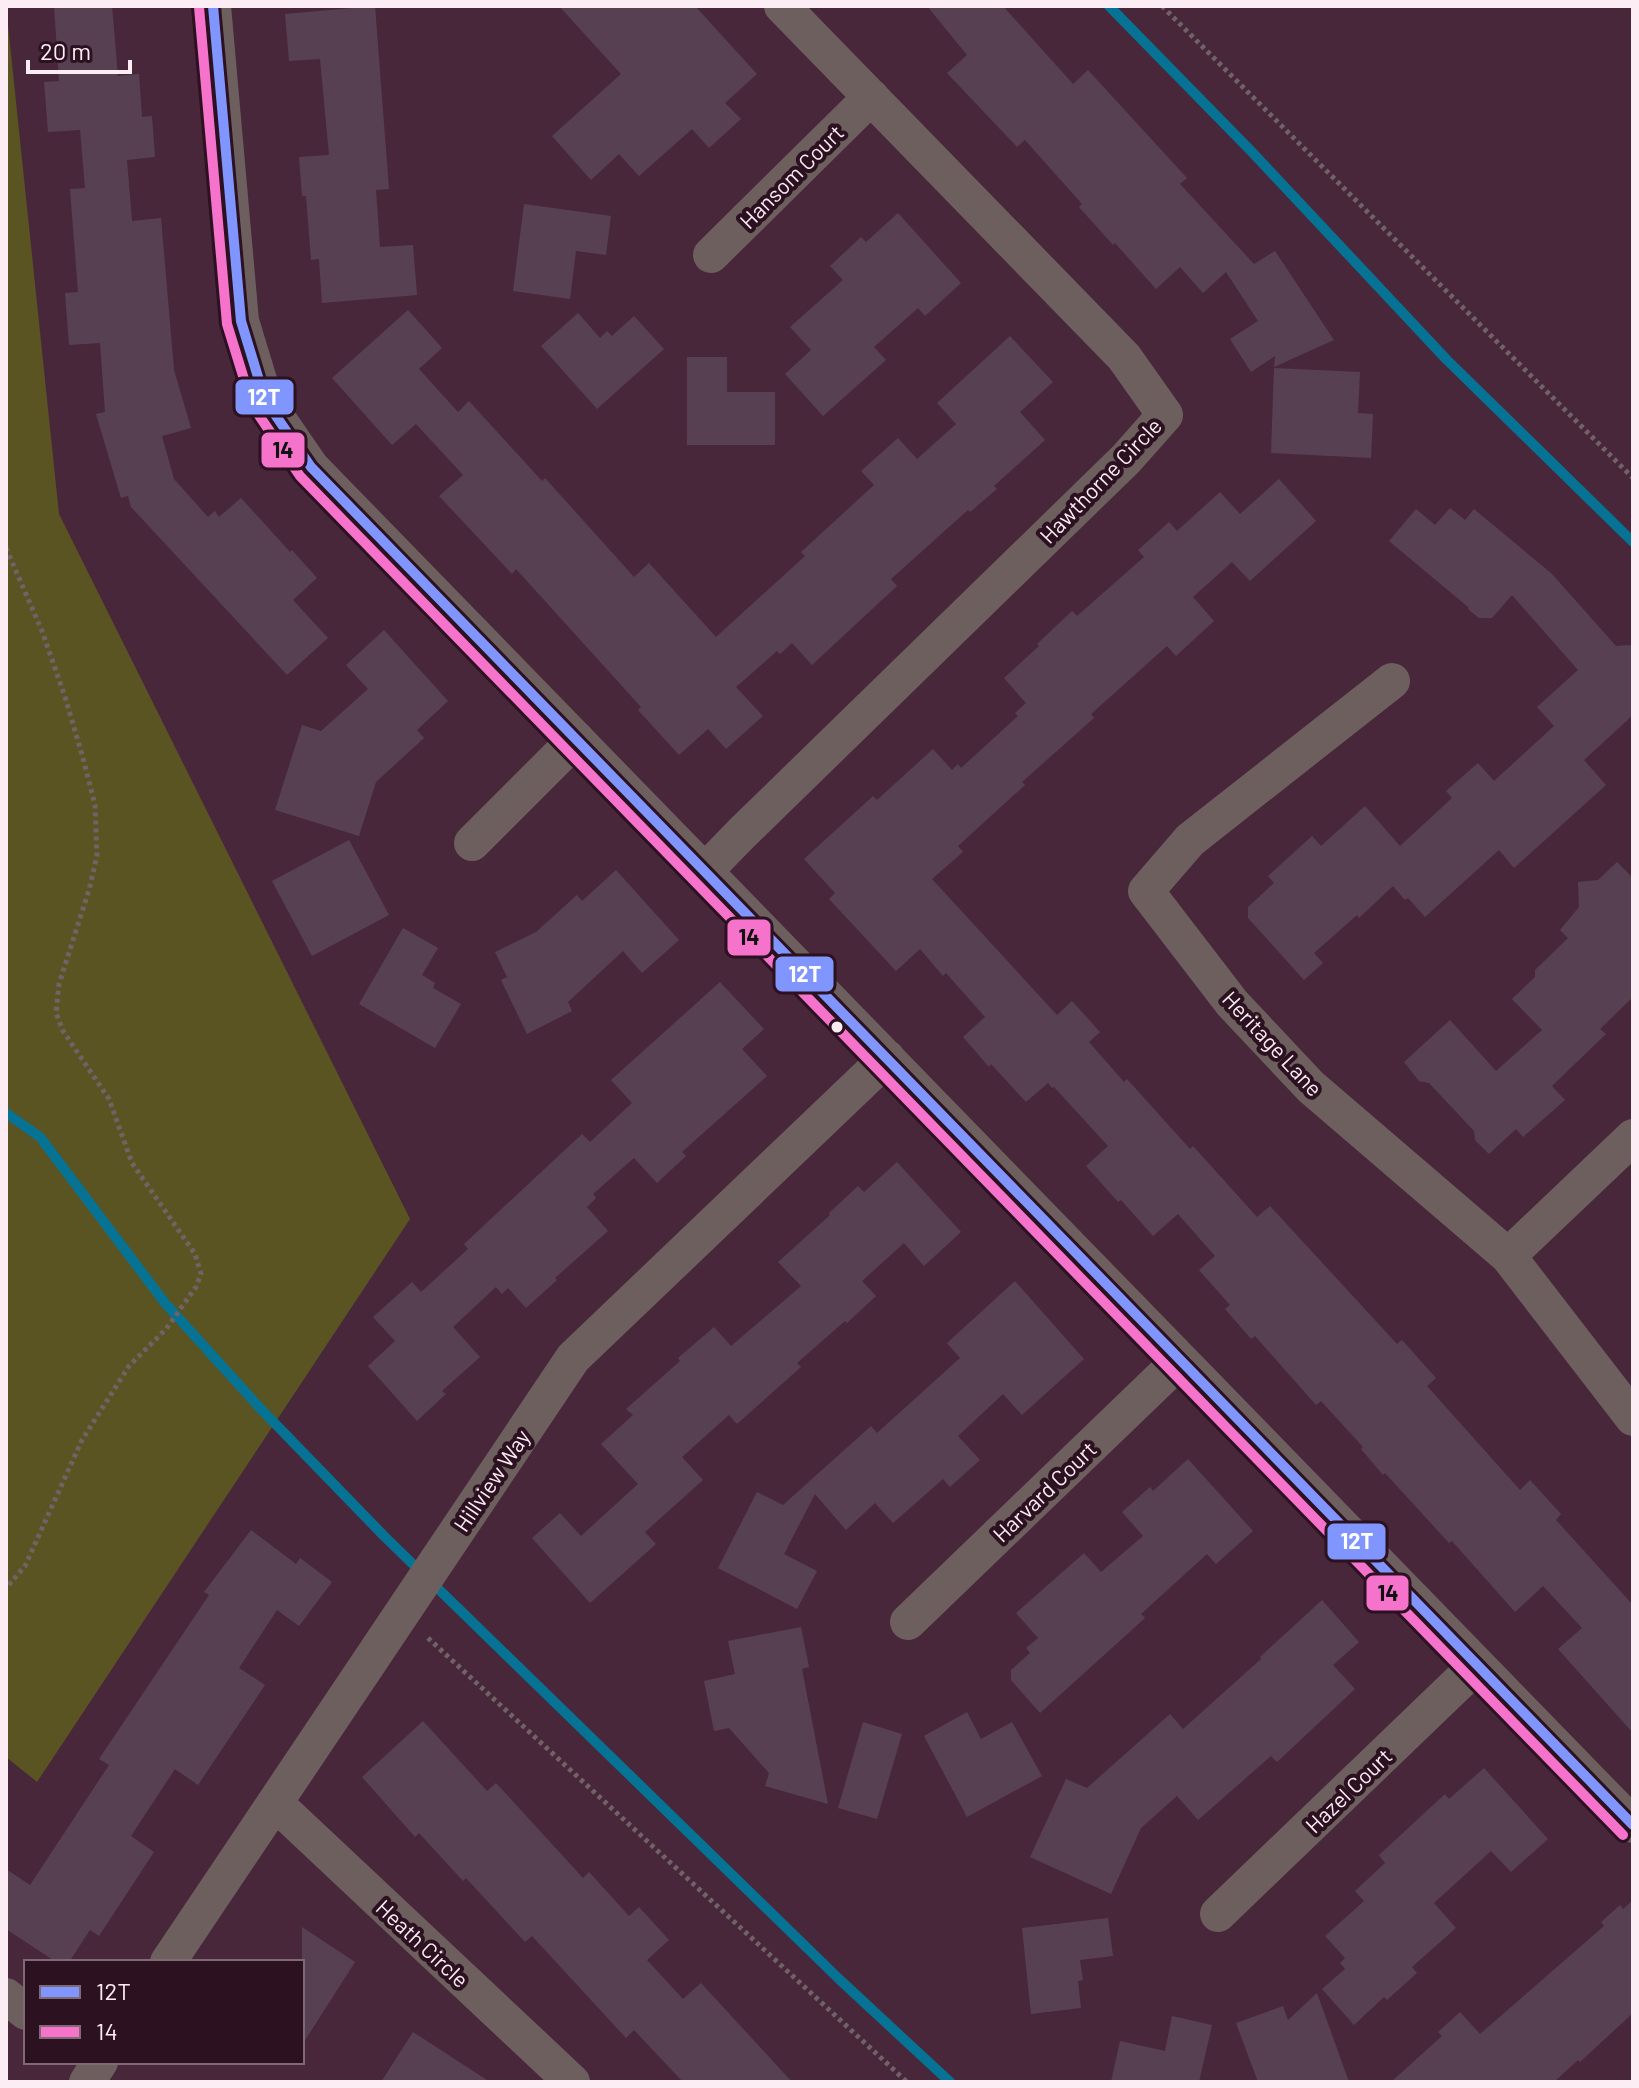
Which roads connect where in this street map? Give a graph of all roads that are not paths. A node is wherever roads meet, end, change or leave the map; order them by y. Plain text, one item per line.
1 (213, 6) edge
2 (782, 6) edge
3 (871, 97) junction
4 (711, 255) dead end
5 (1392, 681) dead end
6 (576, 739) junction
7 (472, 843) dead end
8 (705, 871) junction
9 (887, 1058) junction
10 (1633, 1137) edge
11 (1508, 1256) junction
12 (1180, 1360) junction
13 (1633, 1418) edge
14 (908, 1622) dead end
15 (1477, 1665) junction
16 (275, 1803) junction
17 (1633, 1825) edge
18 (1218, 1914) dead end
19 (169, 1960) edge
20 (6, 1996) edge
21 (24, 2010) edge
22 (572, 2082) edge

1 - 6 street
2 - 3 street, Hawthorne Circle
3 - 4 street, Hansom Court
3 - 8 street, Hawthorne Circle
5 - 11 street, Heritage Lane
6 - 7 street
6 - 8 street
8 - 9 street
9 - 12 street
9 - 16 street, Hillview Way
10 - 11 street
11 - 13 street, Heritage Lane
12 - 14 street, Harvard Court
12 - 15 street
15 - 17 street
15 - 18 street, Hazel Court
16 - 19 street, Hillview Way
16 - 22 street, Heath Circle
20 - 21 street

